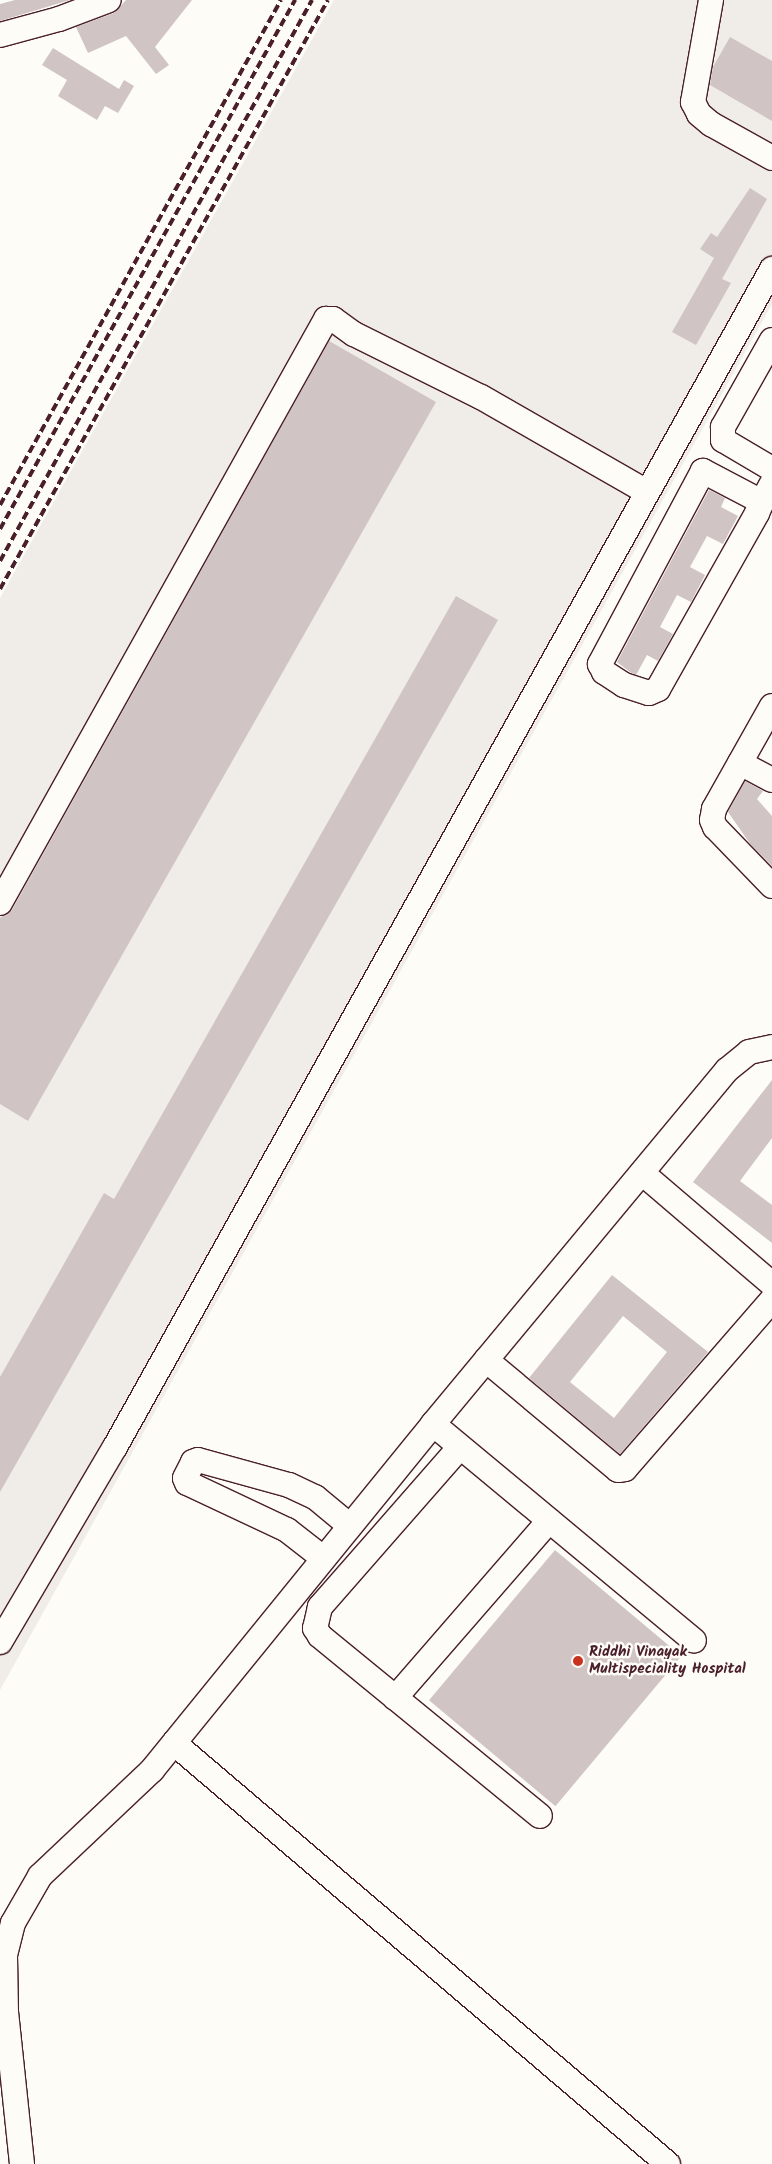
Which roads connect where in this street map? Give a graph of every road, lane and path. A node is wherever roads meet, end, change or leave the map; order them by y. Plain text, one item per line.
1 (109, 0) edge
2 (710, 0) edge
3 (0, 35) edge
4 (772, 158) edge
5 (772, 269) edge
6 (772, 340) edge
7 (772, 469) edge
8 (647, 492) junction
9 (767, 493) edge
10 (772, 706) edge
11 (740, 763) junction
12 (772, 780) edge
13 (772, 886) edge
14 (0, 903) edge
15 (772, 1047) edge
16 (642, 1173) junction
17 (772, 1284) edge
18 (772, 1300) edge
19 (486, 1360) junction
20 (433, 1424) junction
21 (460, 1447) junction
22 (548, 1521) junction
23 (350, 1526) junction
24 (324, 1558) junction
25 (0, 1642) edge
26 (694, 1642) dead end
27 (395, 1698) junction
28 (174, 1743) junction
29 (540, 1816) dead end
30 (22, 2164) edge
31 (668, 2164) edge

1 - 3 street
2 - 4 street
5 - 8 street
6 - 7 street
8 - 14 street
8 - 25 street
9 - 9 street
10 - 11 street
11 - 12 street
11 - 13 street
15 - 16 street
16 - 17 street
16 - 19 street
18 - 19 street
19 - 20 street
20 - 21 street
20 - 23 street
21 - 22 street
21 - 27 street
22 - 26 street
22 - 27 street
23 - 24 street
23 - 24 street
24 - 28 street
27 - 29 street
28 - 30 street
28 - 31 street

